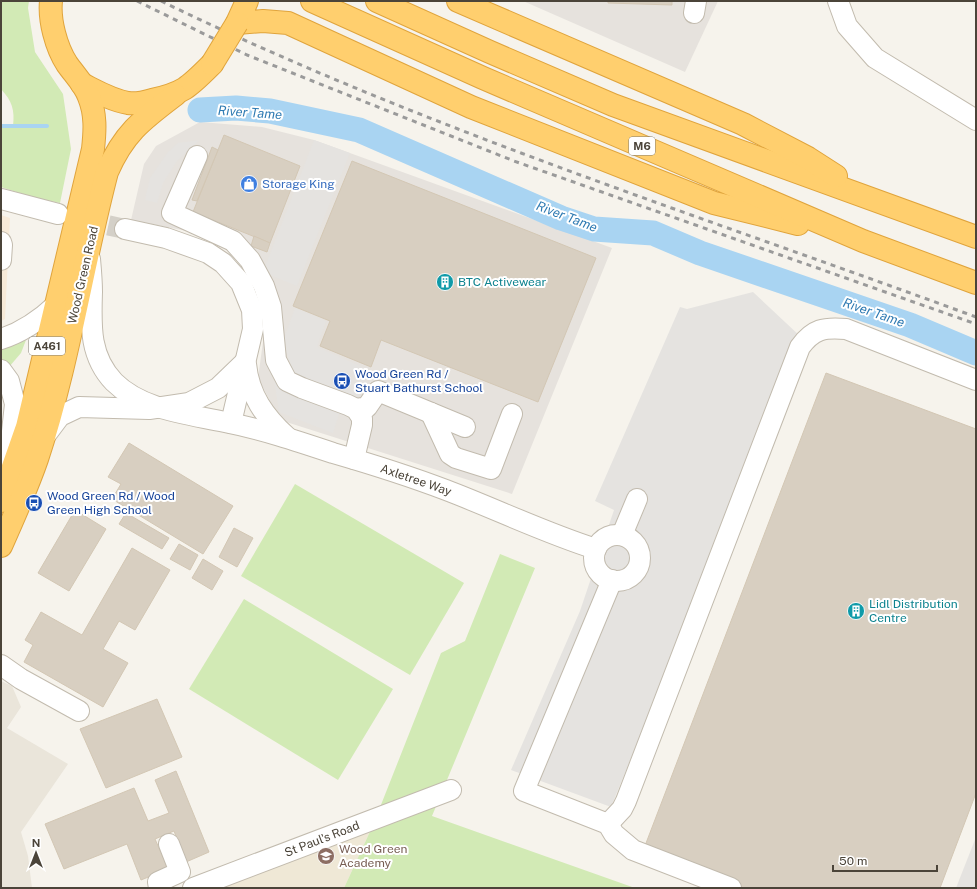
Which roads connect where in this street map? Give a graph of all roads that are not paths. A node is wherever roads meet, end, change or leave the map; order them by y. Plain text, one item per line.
1 (52, 1) edge
2 (247, 1) edge
3 (312, 1) edge
4 (377, 1) edge
5 (458, 1) edge
6 (838, 1) edge
7 (237, 23) junction
8 (82, 84) junction
9 (175, 95) junction
10 (976, 120) edge
11 (197, 156) dead end
12 (864, 195) junction
13 (1, 199) edge
14 (58, 214) tunnel mouth
15 (125, 229) tunnel mouth
16 (976, 237) edge
17 (863, 241) junction
18 (1, 242) edge
19 (89, 243) junction
20 (1, 260) edge
21 (976, 283) edge
22 (57, 304) junction
23 (1, 339) edge
24 (246, 360) junction
25 (1, 370) edge
26 (976, 380) edge
27 (161, 408) junction
28 (356, 409) junction
29 (431, 413) junction
30 (512, 414) dead end
31 (231, 423) junction
32 (465, 427) dead end
33 (43, 438) junction
34 (288, 438) junction
35 (354, 459) junction
36 (3, 496) edge
37 (637, 499) dead end
38 (622, 535) junction
39 (1, 546) edge
40 (596, 549) junction
41 (612, 580) junction
42 (1, 665) edge
43 (79, 711) dead end
44 (451, 790) dead end
45 (608, 824) junction
46 (169, 844) dead end
47 (159, 888) edge
48 (193, 888) edge
49 (731, 888) edge

1 - 8 highway, Wood Green Road
2 - 7 highway
3 - 17 highway, M6
4 - 12 highway, M6
5 - 12 highway
6 - 10 street
7 - 9 highway, bridge
7 - 17 highway
8 - 9 highway
8 - 22 highway, Wood Green Road / A461
9 - 19 highway, Wood Green Road / A461
11 - 28 street
12 - 16 highway, M6
13 - 14 street
15 - 24 street
17 - 21 highway, M6
18 - 20 street
19 - 27 street, Axletree Way
19 - 33 highway, Wood Green Road / A461
22 - 23 street
22 - 36 highway, Wood Green Road / A461
24 - 27 street, Axletree Way
24 - 31 street
24 - 34 street
25 - 36 street
26 - 45 street
27 - 31 street, Axletree Way
27 - 33 street, Axletree Way
28 - 29 street
28 - 35 street
29 - 30 street
29 - 32 street
31 - 34 street, Axletree Way
33 - 39 highway, Wood Green Road / A461
34 - 35 street, Axletree Way
35 - 40 street, Axletree Way
37 - 38 street
38 - 40 street
38 - 41 street
40 - 41 street
41 - 45 street
42 - 43 street
44 - 48 street, St Paul's Road
45 - 49 street
46 - 47 street

